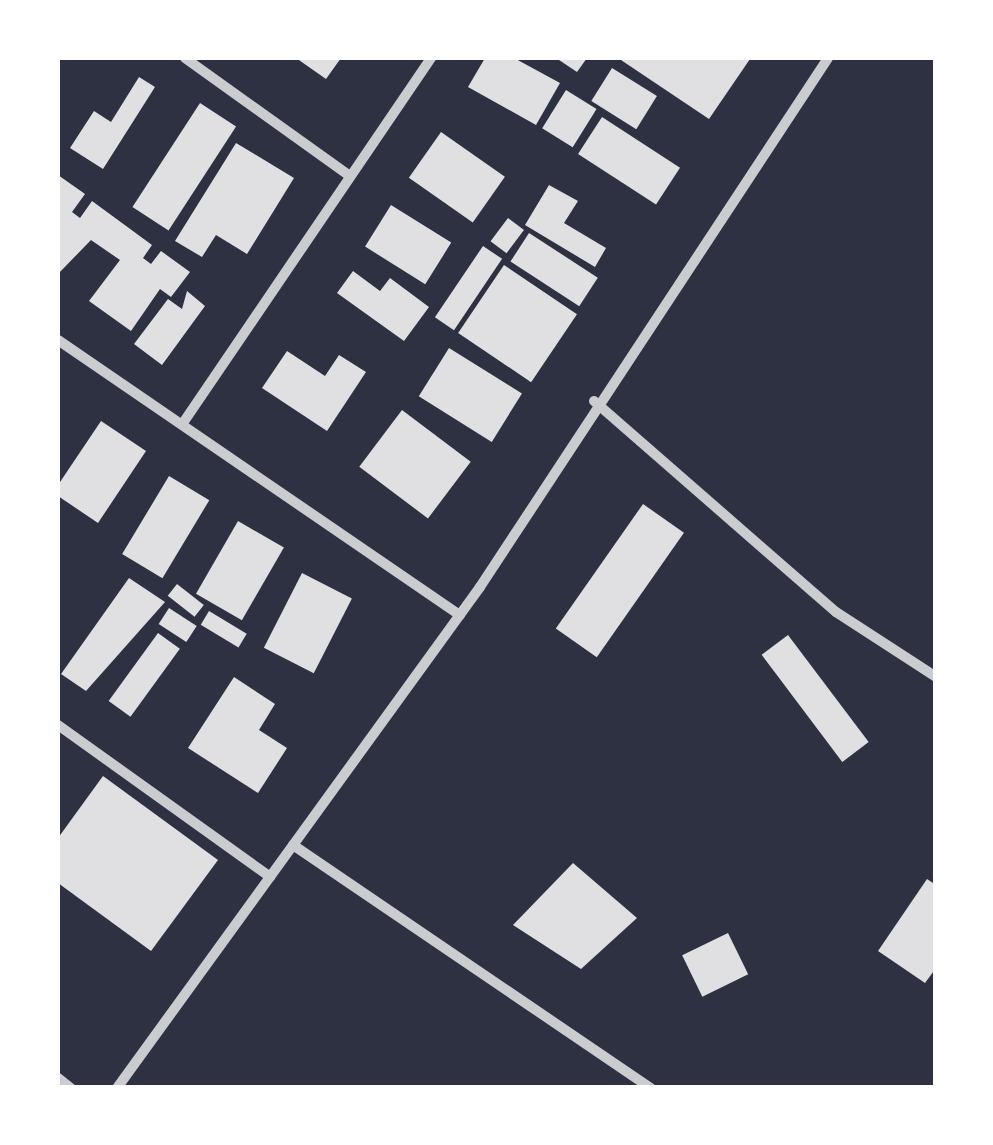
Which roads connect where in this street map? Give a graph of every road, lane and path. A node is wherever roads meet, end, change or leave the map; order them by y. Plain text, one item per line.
1 (185, 58) edge
2 (431, 58) edge
3 (828, 58) edge
4 (350, 176) junction
5 (58, 340) edge
6 (594, 401) junction
7 (184, 423) junction
8 (460, 614) junction
9 (936, 677) edge
10 (58, 725) edge
11 (294, 845) junction
12 (270, 877) junction
13 (58, 1078) edge
14 (71, 1088) edge
15 (117, 1088) edge
16 (651, 1088) edge

1 - 4 street
2 - 4 street
3 - 6 street
4 - 7 street
5 - 7 street
6 - 8 street
6 - 9 street
7 - 8 street
8 - 11 street
10 - 12 street
11 - 12 street
11 - 16 street
12 - 15 street
13 - 14 street

